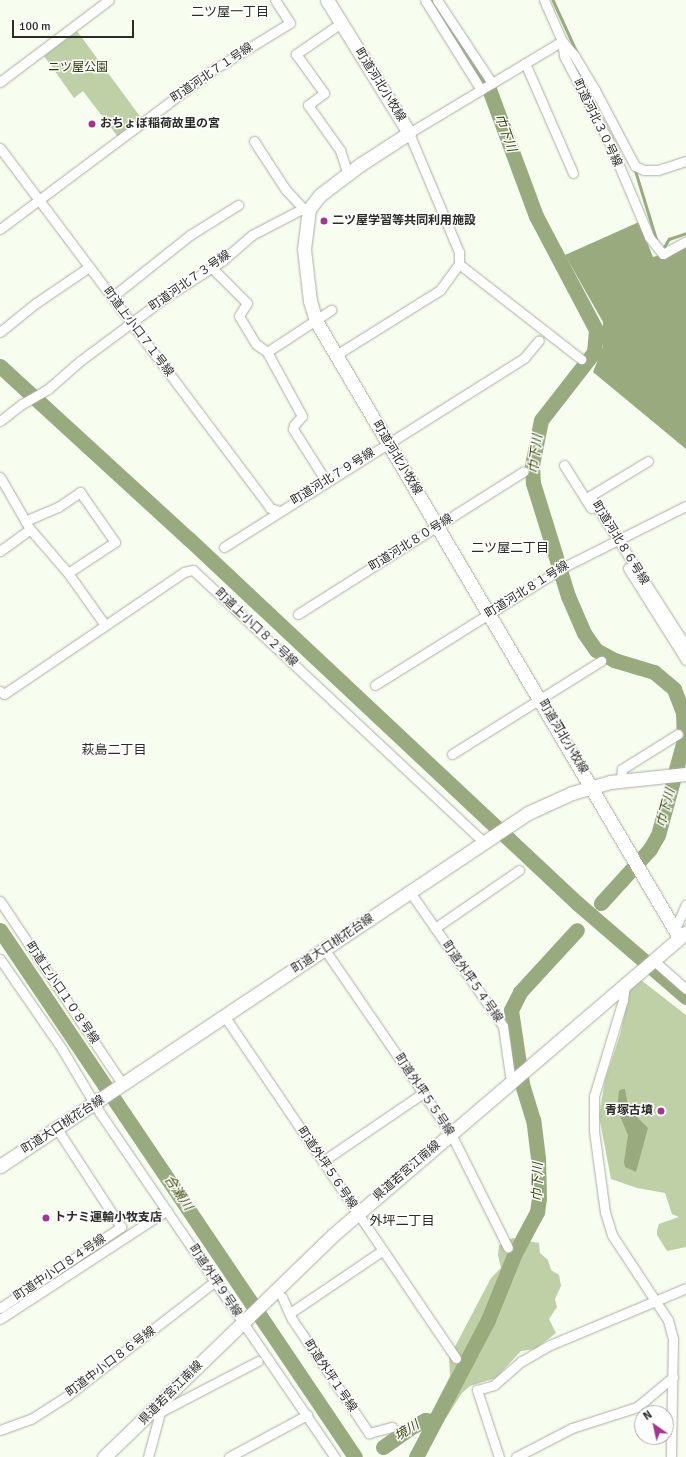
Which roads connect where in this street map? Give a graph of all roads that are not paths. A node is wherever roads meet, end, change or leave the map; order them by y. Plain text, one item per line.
1 (110, 0) edge
2 (275, 0) edge
3 (327, 0) edge
4 (425, 0) edge
5 (437, 0) edge
6 (544, 0) edge
7 (341, 23) junction
8 (562, 41) junction
9 (525, 63) junction
10 (0, 82) edge
11 (487, 86) junction
12 (409, 133) junction
13 (254, 141) dead end
14 (0, 148) edge
15 (686, 161) edge
16 (348, 174) junction
17 (573, 174) dead end
18 (39, 199) junction
19 (238, 205) dead end
20 (306, 209) junction
21 (0, 229) edge
22 (686, 241) edge
23 (89, 267) junction
24 (457, 267) junction
25 (212, 268) junction
26 (112, 297) junction
27 (331, 310) dead end
28 (316, 320) junction
29 (131, 323) junction
30 (0, 332) edge
31 (539, 340) dead end
32 (267, 352) junction
33 (336, 355) junction
34 (580, 359) dead end
35 (0, 421) edge
36 (388, 443) junction
37 (564, 466) dead end
38 (524, 471) dead end
39 (0, 477) edge
40 (326, 481) junction
41 (583, 496) junction
42 (686, 506) edge
43 (279, 510) junction
44 (25, 521) junction
45 (437, 526) junction
46 (30, 529) junction
47 (615, 541) junction
48 (224, 547) dead end
49 (0, 551) edge
50 (68, 573) junction
51 (489, 613) junction
52 (298, 614) dead end
53 (105, 625) junction
54 (686, 646) edge
55 (686, 660) edge
56 (601, 661) dead end
57 (375, 685) dead end
58 (2, 693) edge
59 (540, 699) junction
60 (678, 734) dead end
61 (452, 754) dead end
62 (686, 774) edge
63 (621, 780) junction
64 (592, 787) junction
65 (488, 839) junction
66 (519, 870) dead end
67 (410, 892) junction
68 (0, 901) edge
69 (686, 904) edge
70 (435, 928) junction
71 (680, 932) edge
72 (326, 950) junction
73 (0, 959) edge
74 (653, 960) junction
75 (625, 984) junction
76 (686, 989) edge
77 (225, 1017) junction
78 (514, 1079) junction
79 (122, 1086) junction
80 (424, 1095) junction
81 (96, 1104) junction
82 (57, 1129) junction
83 (451, 1134) junction
84 (324, 1163) junction
85 (0, 1166) edge
86 (167, 1210) junction
87 (358, 1213) junction
88 (508, 1248) dead end
89 (383, 1250) junction
90 (215, 1281) junction
91 (686, 1288) edge
92 (282, 1297) dead end
93 (654, 1301) junction
94 (0, 1308) edge
95 (290, 1313) junction
96 (0, 1319) edge
97 (243, 1321) junction
98 (456, 1358) dead end
99 (258, 1361) dead end
100 (672, 1377) junction
101 (161, 1408) junction
102 (307, 1416) junction
103 (392, 1427) dead end
104 (0, 1430) edge
105 (104, 1457) edge
106 (148, 1457) edge
107 (229, 1457) edge
108 (335, 1457) edge
109 (499, 1457) edge
110 (516, 1457) edge
111 (671, 1457) edge

1 - 10 street
2 - 18 street, 町道河北７１号線
3 - 7 street, 町道河北小牧線
4 - 11 street
5 - 11 street
6 - 8 street, 町道河北３０号線
7 - 12 street, 町道河北小牧線
7 - 16 street
8 - 9 street
8 - 15 street
8 - 22 street, 町道河北３０号線
9 - 11 street
9 - 17 street
11 - 12 street
12 - 16 street, 町道河北小牧線
12 - 24 street
13 - 20 street
14 - 18 street, 町道上小口７１号線
16 - 20 street, 町道河北小牧線
18 - 21 street, 町道河北７１号線
18 - 23 street, 町道上小口７１号線
19 - 26 street
20 - 25 street, 町道河北７３号線
20 - 28 street, 町道河北小牧線
23 - 26 street, 町道上小口７１号線
23 - 30 street
24 - 33 street
24 - 34 street
25 - 29 street, 町道河北７３号線
25 - 32 street
26 - 29 street, 町道上小口７１号線
27 - 28 street
28 - 32 street
28 - 33 street, 町道河北小牧線
29 - 35 street, 町道河北７３号線
29 - 43 street, 町道上小口７１号線
31 - 36 street, 町道河北７９号線
32 - 40 street
33 - 36 street, 町道河北小牧線
36 - 40 street, 町道河北７９号線
36 - 45 street, 町道河北小牧線
37 - 41 street
38 - 45 street, 町道河北８０号線
39 - 44 street
40 - 43 street, 町道河北７９号線
41 - 47 street
41 - 47 street, 町道河北８６号線
42 - 47 street, 町道河北８１号線
43 - 48 street, 町道河北７９号線
44 - 46 street
44 - 50 street
45 - 51 street, 町道河北小牧線
45 - 52 street, 町道河北８０号線
46 - 49 street
46 - 50 street
47 - 51 street, 町道河北８１号線
47 - 54 street, 町道河北８６号線
47 - 55 street
50 - 53 street
51 - 57 street, 町道河北８１号線
51 - 59 street, 町道河北小牧線
53 - 58 street, 町道上小口８２号線
53 - 65 street, 町道上小口８２号線
56 - 59 street
59 - 61 street
59 - 64 street, 町道河北小牧線
60 - 63 street
62 - 63 street, 町道大口桃花台線
63 - 64 street, 町道大口桃花台線
64 - 65 street, 町道大口桃花台線
64 - 71 street, 町道河北小牧線
65 - 67 street, 町道大口桃花台線
66 - 70 street
67 - 70 street, 町道外坪５４号線
67 - 72 street, 町道大口桃花台線
68 - 79 street, 町道上小口１０８号線
69 - 71 street
70 - 78 street, 町道外坪５４号線
71 - 74 street, 県道若宮江南線
72 - 77 street, 町道大口桃花台線
72 - 80 street, 町道外坪５５号線
73 - 81 street, 町道外坪９号線
74 - 75 street, 県道若宮江南線
74 - 76 street
75 - 78 street, 県道若宮江南線
75 - 93 street
77 - 79 street, 町道大口桃花台線
77 - 84 street, 町道外坪５６号線
78 - 83 street, 県道若宮江南線
79 - 81 street, 町道大口桃花台線
80 - 83 street, 町道外坪５５号線
80 - 84 street
81 - 82 street, 町道大口桃花台線
81 - 86 street, 町道外坪９号線
82 - 85 street, 町道大口桃花台線
82 - 94 street, 町道中小口８４号線
83 - 87 street, 県道若宮江南線
83 - 88 street, 町道外坪５５号線
84 - 87 street, 町道外坪５６号線
86 - 90 street, 町道外坪９号線
86 - 96 street
87 - 89 street, 町道外坪５６号線
87 - 97 street, 県道若宮江南線
89 - 95 street
89 - 98 street, 町道外坪５６号線
90 - 97 street, 町道外坪９号線
90 - 104 street, 町道中小口８６号線
91 - 93 street
92 - 95 street, 町道外坪１号線
93 - 100 street
93 - 109 street
95 - 103 street, 町道外坪１号線
97 - 101 street, 県道若宮江南線
97 - 102 street, 町道外坪９号線
99 - 101 street
100 - 110 street
100 - 111 street
101 - 105 street, 県道若宮江南線
101 - 106 street
102 - 107 street
102 - 108 street, 町道外坪９号線

